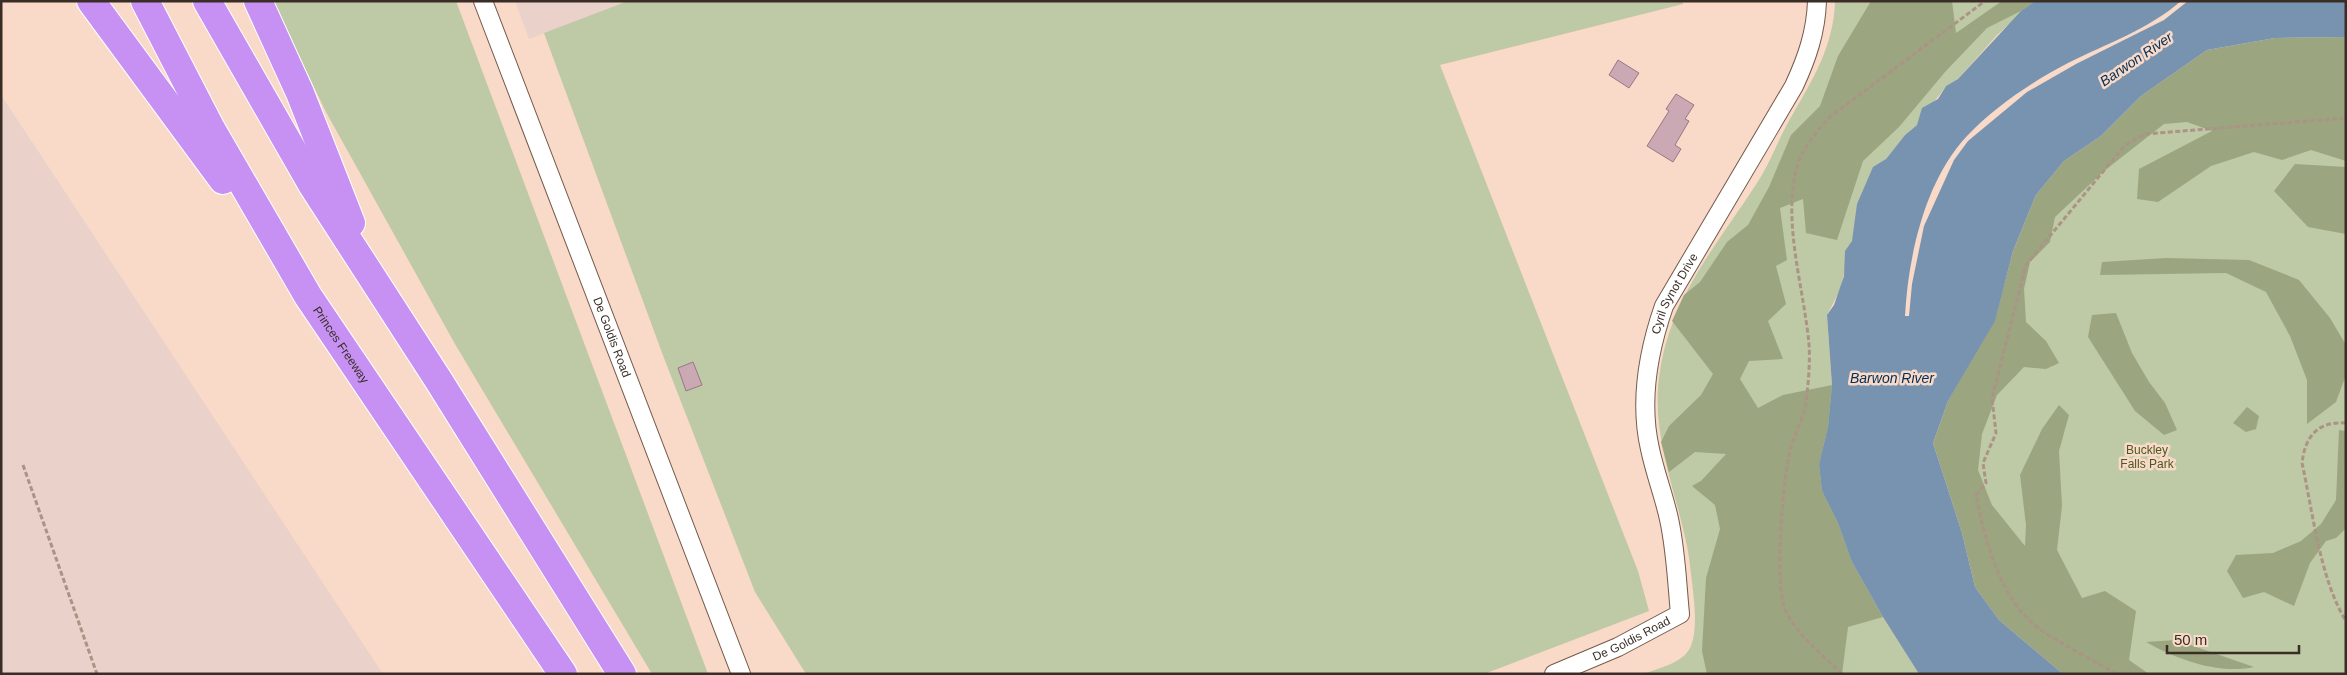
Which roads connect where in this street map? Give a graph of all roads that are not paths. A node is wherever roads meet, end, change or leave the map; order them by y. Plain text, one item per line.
1 (91, 1) edge
2 (145, 1) edge
3 (207, 1) edge
4 (258, 1) edge
5 (483, 1) edge
6 (1818, 1) edge
7 (374, 282) junction
8 (308, 296) junction
9 (1680, 614) joint
10 (563, 674) edge
11 (622, 674) edge
12 (741, 674) edge
13 (1554, 674) edge

1 - 8 highway
2 - 8 highway, Princes Freeway
3 - 7 highway
4 - 7 highway
5 - 12 street, De Goldis Road
6 - 9 street, Cyril Synot Drive
7 - 11 highway
8 - 10 highway, Princes Freeway
9 - 13 street, De Goldis Road

